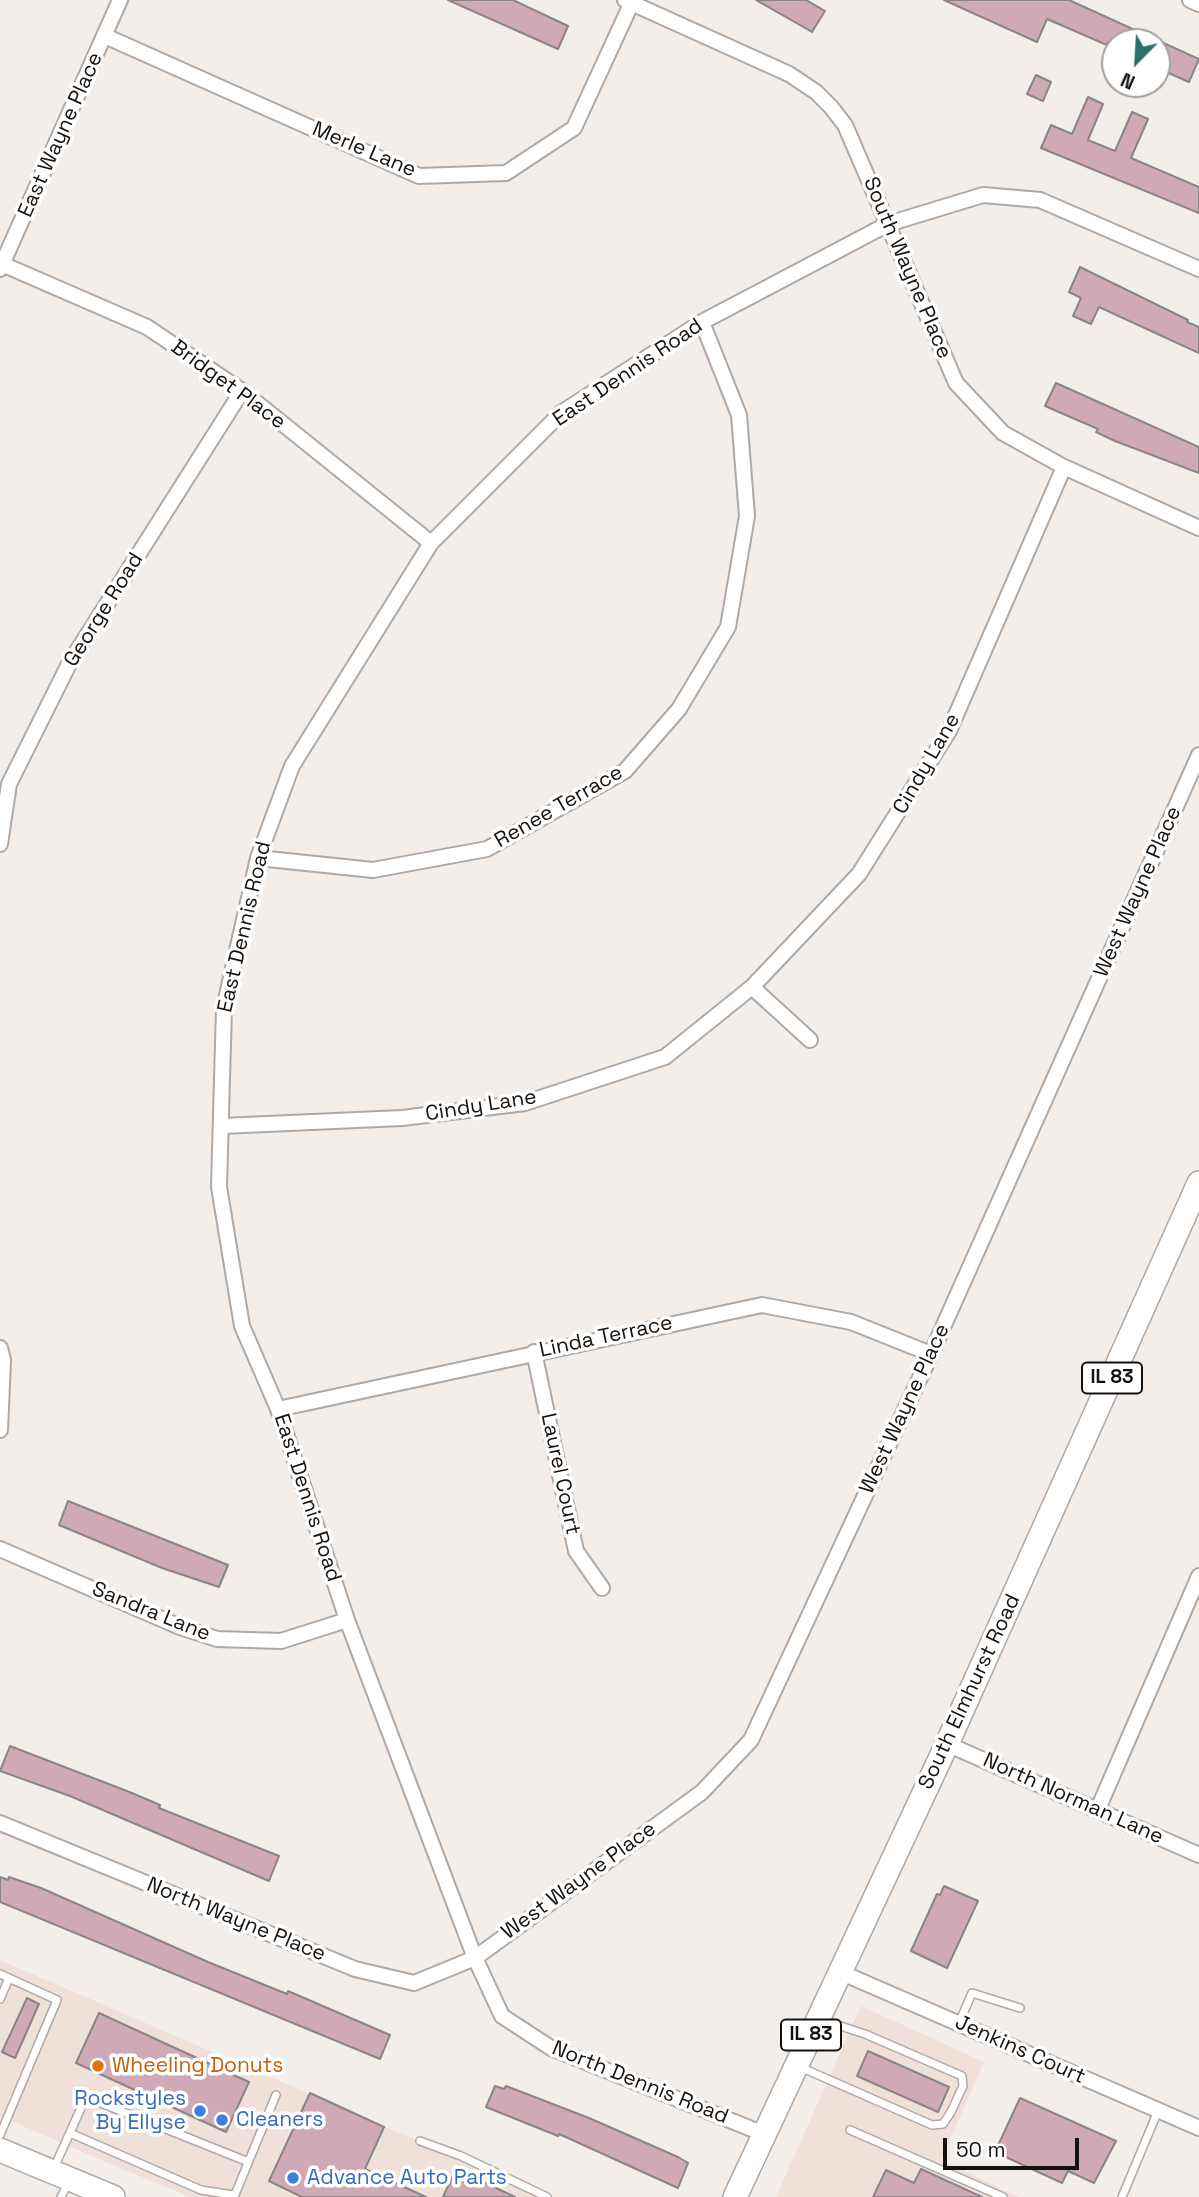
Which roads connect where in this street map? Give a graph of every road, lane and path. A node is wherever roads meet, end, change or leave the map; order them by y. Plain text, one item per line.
1 (120, 0) edge
2 (1190, 0) edge
3 (630, 1) edge
4 (1199, 4) edge
5 (105, 36) junction
6 (888, 223) junction
7 (1, 266) edge
8 (1199, 269) edge
9 (702, 322) junction
10 (242, 391) junction
11 (1064, 467) junction
12 (1199, 528) edge
13 (431, 542) junction
14 (1199, 755) edge
15 (5, 782) edge
16 (0, 844) edge
17 (258, 858) junction
18 (752, 988) junction
19 (810, 1040) dead end
20 (222, 1126) junction
21 (1199, 1184) edge
22 (0, 1348) edge
23 (534, 1352) junction
24 (931, 1354) junction
25 (278, 1409) junction
26 (0, 1430) edge
27 (0, 1549) edge
28 (1199, 1576) edge
29 (602, 1588) dead end
30 (347, 1620) junction
31 (947, 1744) junction
32 (1098, 1809) junction
33 (0, 1823) edge
34 (1199, 1855) edge
35 (475, 1958) junction
36 (840, 1972) junction
37 (0, 1975) edge
38 (9, 1978) junction
39 (0, 1999) edge
40 (1020, 2008) dead end
41 (818, 2019) junction
42 (958, 2023) junction
43 (797, 2065) junction
44 (276, 2095) dead end
45 (1158, 2111) junction
46 (1199, 2129) edge
47 (850, 2130) dead end
48 (70, 2133) junction
49 (764, 2134) junction
50 (0, 2135) edge
51 (421, 2141) dead end
52 (0, 2150) edge
53 (246, 2161) junction
54 (61, 2183) edge
55 (234, 2196) edge
56 (113, 2197) edge
57 (548, 2197) edge
58 (735, 2197) edge
59 (1003, 2197) edge
60 (1122, 2197) edge

1 - 5 street, East Wayne Place
2 - 4 street
3 - 5 street, Merle Lane
3 - 6 street, South Wayne Place
5 - 7 street, East Wayne Place
6 - 8 street, East Dennis Road
6 - 9 street, East Dennis Road
6 - 11 street, South Wayne Place
7 - 10 street, Bridget Place
9 - 13 street, East Dennis Road
9 - 17 street, Renee Terrace
10 - 13 street, Bridget Place
10 - 15 street, George Road
11 - 12 street, South Wayne Place
11 - 18 street, Cindy Lane
13 - 17 street, East Dennis Road
14 - 24 street, West Wayne Place
15 - 16 street, George Road
17 - 20 street, East Dennis Road
18 - 19 street
18 - 20 street, Cindy Lane
20 - 25 street, East Dennis Road
21 - 31 main road, South Elmhurst Road / IL 83
22 - 26 street
23 - 24 street, Linda Terrace
23 - 25 street, Linda Terrace
23 - 29 street, Laurel Court
24 - 35 street, West Wayne Place
25 - 30 street, East Dennis Road
27 - 30 street, Sandra Lane
28 - 32 street
30 - 35 street, East Dennis Road
31 - 32 street, North Norman Lane
31 - 36 main road, South Elmhurst Road / IL 83
32 - 34 street, North Norman Lane
33 - 35 street, North Wayne Place
35 - 49 street, North Dennis Road
36 - 41 main road, South Elmhurst Road / IL 83
36 - 42 street, Jenkins Court
37 - 38 lane
38 - 39 lane
38 - 50 lane
40 - 42 lane
41 - 43 main road, South Elmhurst Road / IL 83
41 - 43 lane
42 - 45 street, Jenkins Court
43 - 49 main road, South Elmhurst Road / IL 83
44 - 53 lane
45 - 46 street, Jenkins Court
45 - 60 lane
47 - 59 lane
48 - 53 lane
48 - 54 lane
48 - 55 lane
49 - 58 main road, South Elmhurst Road / IL 83
51 - 57 lane
52 - 54 main road
53 - 55 lane
54 - 56 main road

